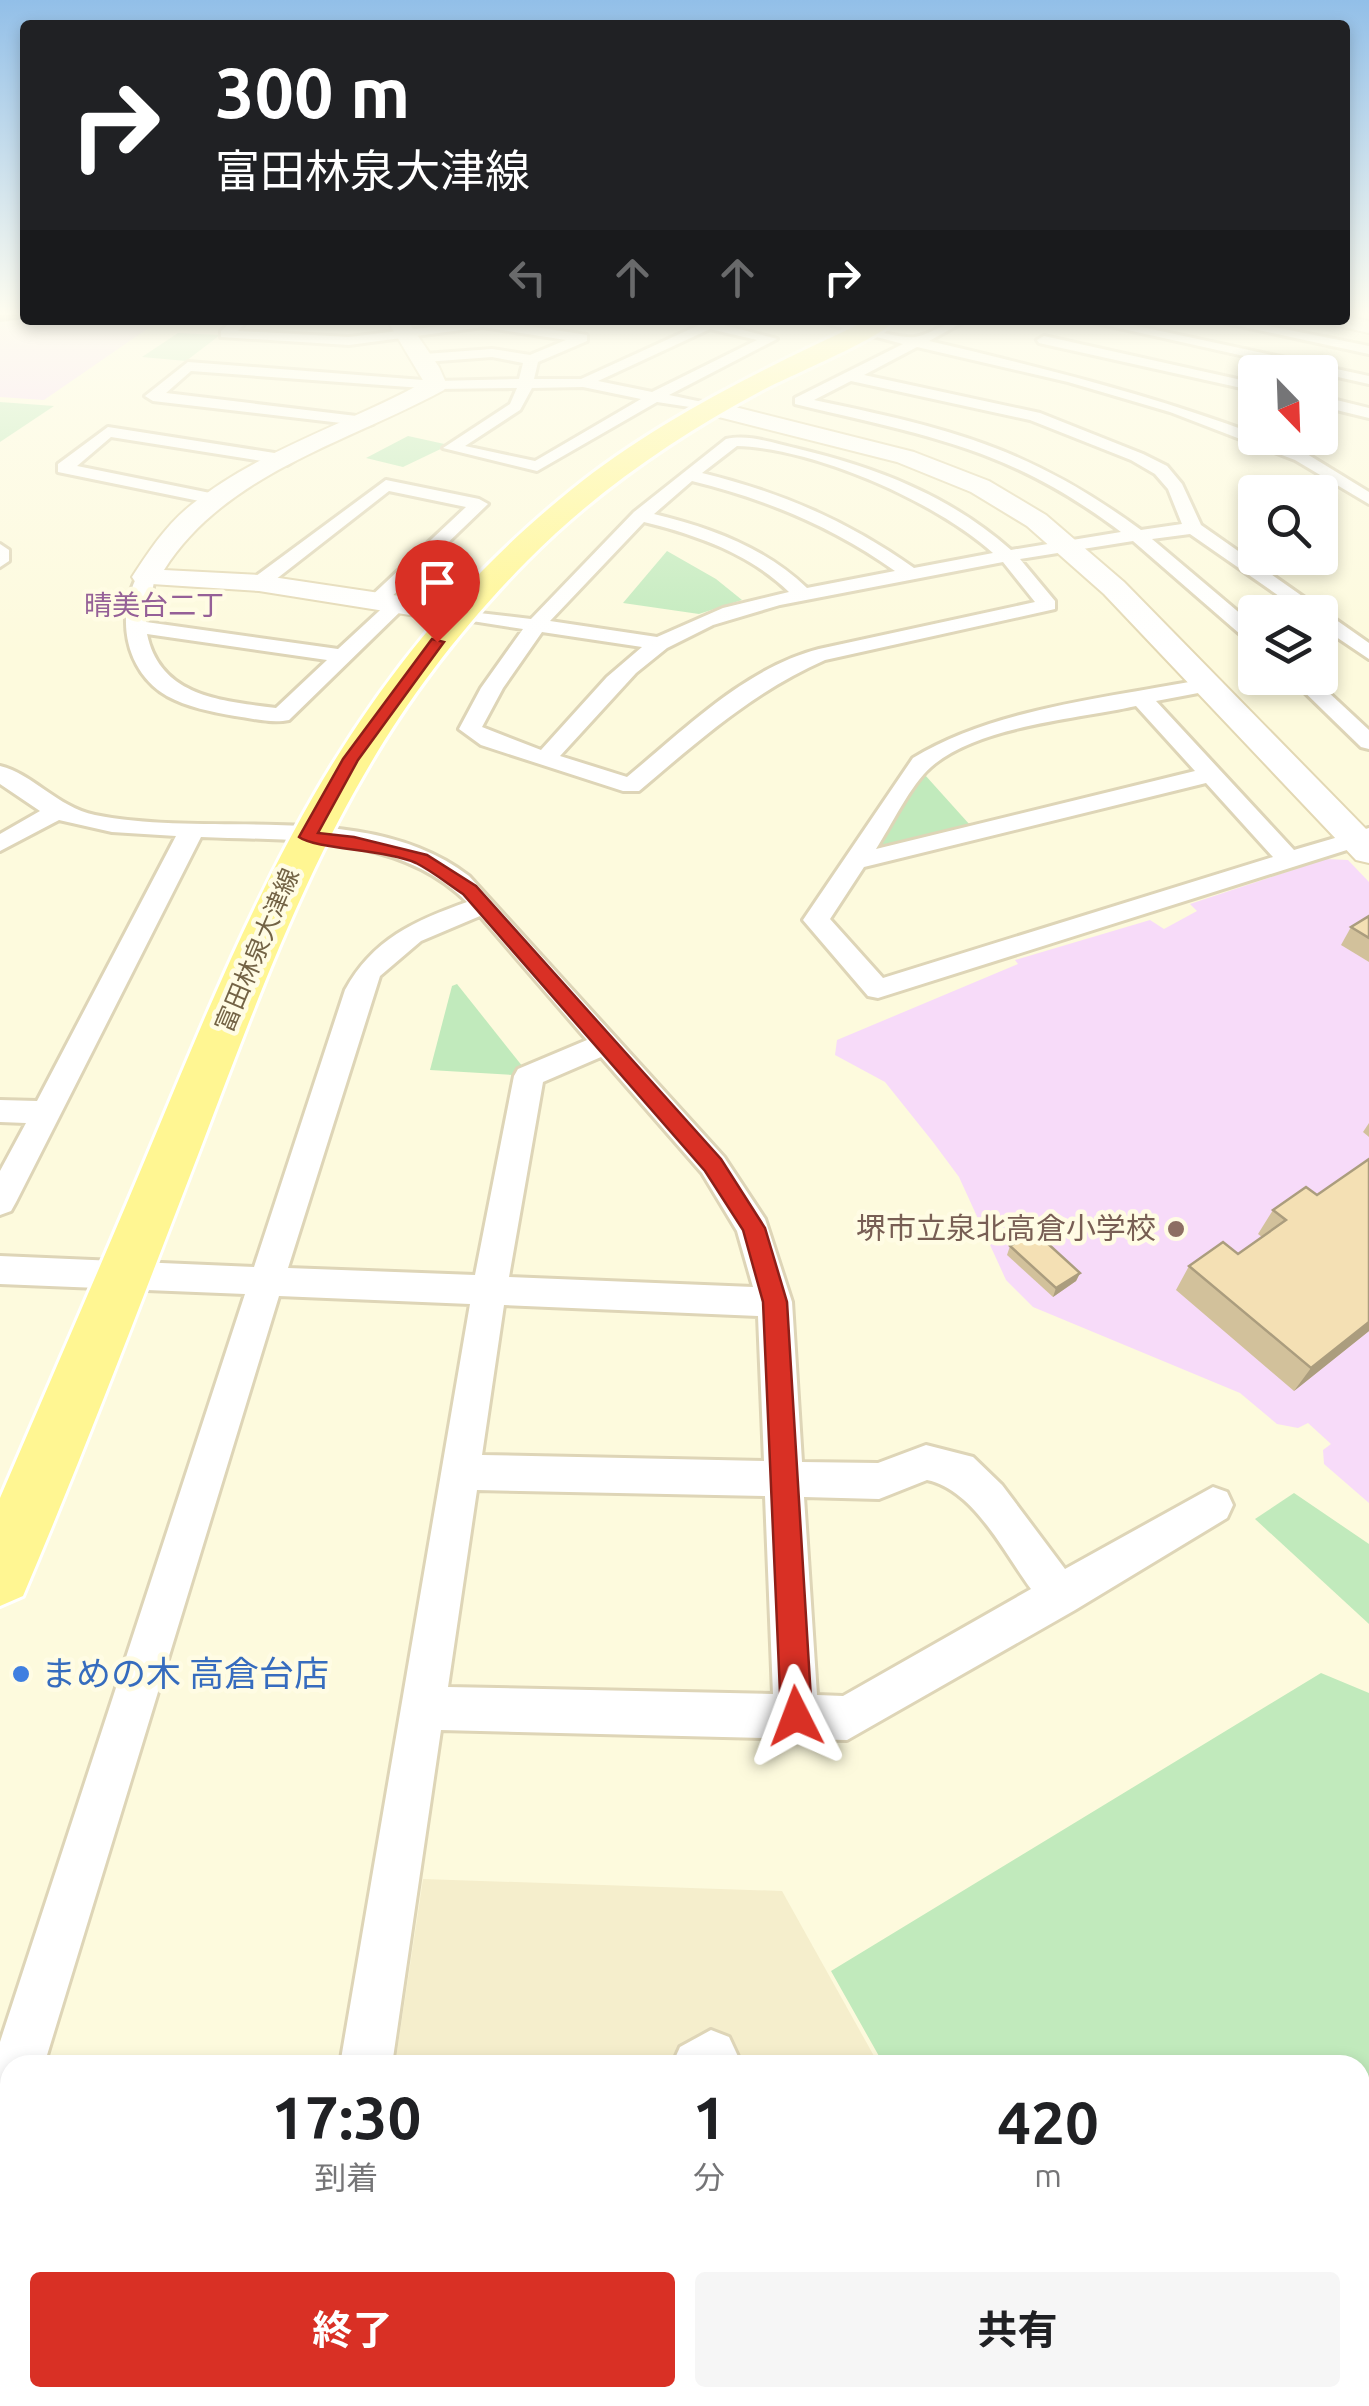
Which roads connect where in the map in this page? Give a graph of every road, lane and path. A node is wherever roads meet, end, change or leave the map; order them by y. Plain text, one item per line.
1 (355, 427) edge
2 (483, 427) edge
3 (603, 427) edge
4 (680, 427) edge
5 (793, 427) edge
6 (921, 427) edge
7 (1059, 427) edge
8 (1069, 427) edge
9 (1223, 427) edge
10 (1016, 445) junction
11 (287, 460) junction
12 (946, 472) junction
13 (689, 475) junction
14 (214, 498) junction
15 (1369, 499) edge
16 (640, 516) junction
17 (1194, 528) junction
18 (1136, 535) junction
19 (1068, 544) junction
20 (0, 550) edge
21 (1006, 555) junction
22 (0, 561) edge
23 (911, 574) junction
24 (146, 577) junction
25 (259, 583) junction
26 (1289, 595) edge
27 (804, 596) junction
28 (387, 602) junction
29 (1238, 612) edge
30 (460, 614) junction
31 (538, 625) junction
32 (135, 626) junction
33 (1338, 630) edge
34 (660, 644) junction
35 (1369, 653) edge
36 (341, 656) junction
37 (1206, 685) junction
38 (1319, 695) edge
39 (1141, 698) junction
40 (1369, 742) edge
41 (548, 756) junction
42 (0, 774) edge
43 (1209, 775) junction
44 (57, 811) junction
45 (192, 830) junction
46 (308, 837) junction
47 (1365, 842) edge
48 (0, 844) edge
49 (1288, 860) junction
50 (855, 862) junction
51 (484, 905) junction
52 (606, 1043) junction
53 (0, 1111) edge
54 (47, 1112) junction
55 (0, 1202) edge
56 (0, 1270) edge
57 (123, 1274) junction
58 (268, 1280) junction
59 (490, 1287) junction
60 (775, 1302) junction
61 (461, 1472) junction
62 (783, 1481) junction
63 (1212, 1505) dead end
64 (0, 1574) edge
65 (1061, 1596) junction
66 (422, 1708) junction
67 (796, 1716) junction
68 (21, 2055) edge
69 (368, 2055) edge

1 - 11 street
2 - 3 street
4 - 30 main road, 富田林泉大津線
5 - 12 street
6 - 10 street
7 - 10 street
8 - 17 street
9 - 15 street
10 - 12 street
10 - 18 street
11 - 14 street
11 - 14 street
12 - 19 street
13 - 16 street
13 - 21 street
13 - 23 street
14 - 24 street
16 - 27 street
16 - 31 street
17 - 18 street
17 - 26 street
18 - 19 street
18 - 29 street
19 - 21 street
19 - 37 street
20 - 22 street
21 - 23 street
21 - 41 street
23 - 27 street
24 - 25 street
24 - 32 street
25 - 28 street
25 - 28 street
27 - 34 street
28 - 30 street
28 - 36 street
30 - 31 street
30 - 46 main road, 富田林泉大津線
31 - 34 street
31 - 41 street
32 - 36 street
32 - 36 street
33 - 35 street
34 - 41 street
37 - 39 street
37 - 47 street
38 - 40 street
39 - 43 street
39 - 50 street
42 - 44 street
43 - 49 street
43 - 50 street
44 - 45 street
44 - 48 street
45 - 46 street
45 - 54 street
46 - 51 street
46 - 57 main road, 富田林泉大津線
47 - 49 street
49 - 50 street
51 - 52 street
51 - 58 street
52 - 59 street
52 - 60 street
53 - 54 street
54 - 55 street
56 - 57 street
57 - 58 street
57 - 64 main road, 富田林泉大津線
58 - 59 street
58 - 68 street
59 - 60 street
59 - 61 street
60 - 62 street
61 - 62 street
61 - 66 street
62 - 65 street
62 - 67 street
63 - 65 street
65 - 67 street
66 - 67 street
66 - 69 street

